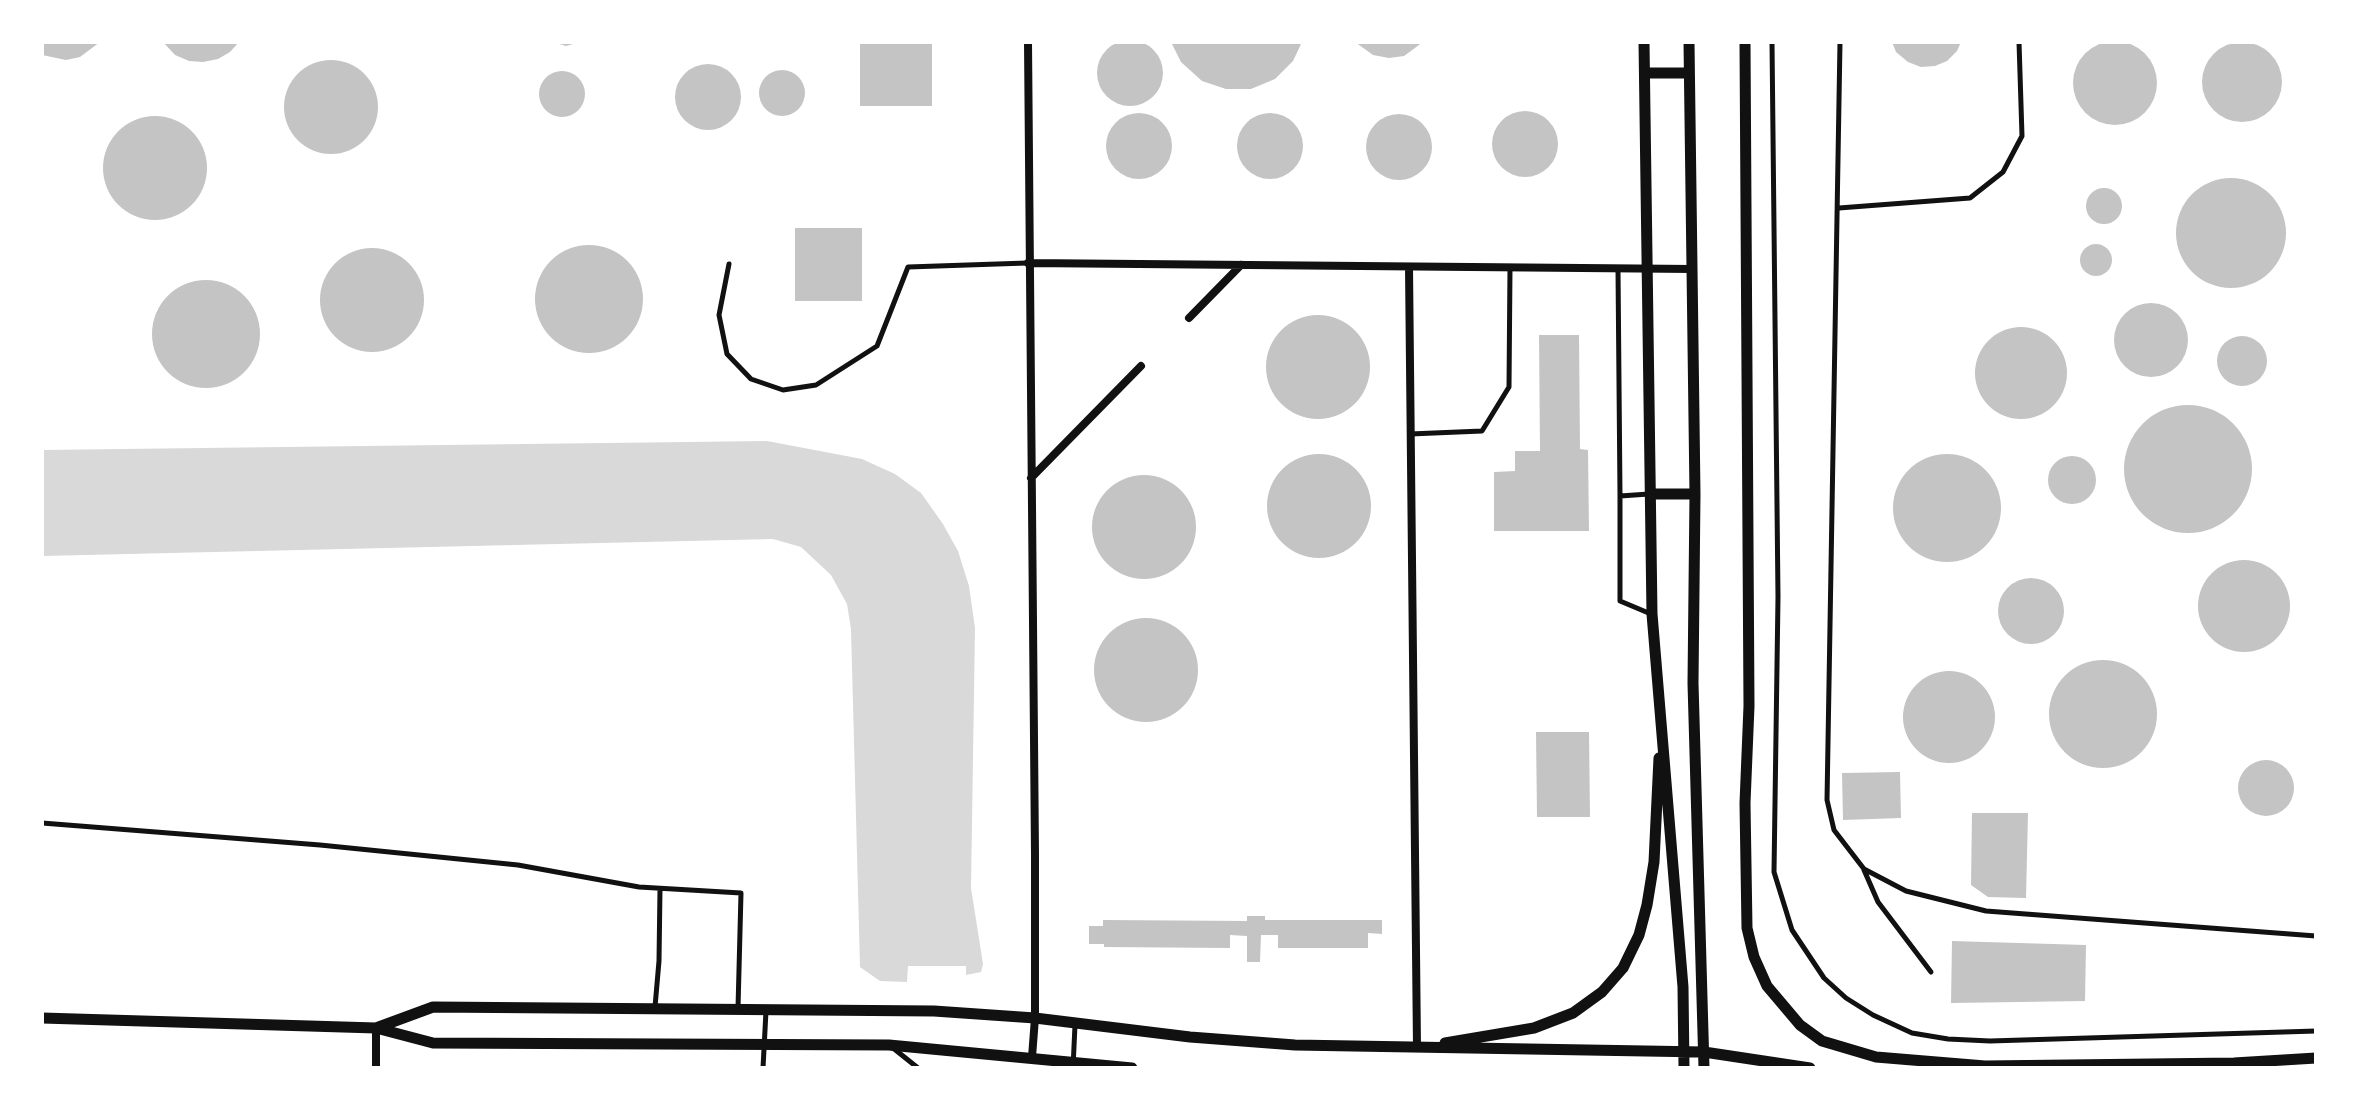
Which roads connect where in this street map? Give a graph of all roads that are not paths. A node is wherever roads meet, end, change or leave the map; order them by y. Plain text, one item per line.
1 (1028, 42) edge
2 (1644, 42) edge
3 (1689, 42) edge
4 (1745, 42) edge
5 (1772, 42) edge
6 (1840, 42) edge
7 (2019, 42) edge
8 (1645, 73) junction
9 (1689, 73) junction
10 (1839, 208) junction
11 (1028, 263) junction
12 (729, 264) dead end
13 (1241, 265) junction
14 (1409, 267) junction
15 (1510, 268) junction
16 (1618, 269) junction
17 (1647, 269) junction
18 (1692, 269) junction
19 (1189, 318) dead end
20 (1141, 366) dead end
21 (1410, 434) junction
22 (1031, 478) junction
23 (1650, 494) junction
24 (1695, 494) junction
25 (1620, 496) junction
26 (1652, 614) junction
27 (1661, 717) junction
28 (42, 823) edge
29 (1864, 869) junction
30 (660, 889) junction
31 (2316, 936) edge
32 (1931, 972) dead end
33 (655, 1009) junction
34 (738, 1009) junction
35 (766, 1010) junction
36 (42, 1018) edge
37 (1035, 1018) junction
38 (1075, 1022) junction
39 (376, 1028) junction
40 (2316, 1031) edge
41 (765, 1044) junction
42 (889, 1045) junction
43 (1417, 1048) junction
44 (1684, 1052) junction
45 (1704, 1052) junction
46 (1032, 1057) junction
47 (2316, 1058) edge
48 (1073, 1065) edge
49 (376, 1068) edge
50 (763, 1068) edge
51 (918, 1068) edge
52 (1132, 1068) edge
53 (1684, 1068) edge
54 (1704, 1068) edge
55 (1810, 1068) edge

1 - 11 street
2 - 8 street
3 - 9 street
4 - 47 street
5 - 40 lane
6 - 10 lane
7 - 10 lane
8 - 9 street
8 - 17 street
9 - 18 street
10 - 29 lane
11 - 12 lane
11 - 13 street
11 - 22 street
13 - 14 street
13 - 19 street
14 - 15 street
14 - 21 street
15 - 16 street
15 - 21 lane
16 - 17 street
16 - 25 lane
17 - 18 street
17 - 23 street
18 - 24 street
20 - 22 street
21 - 43 street
22 - 37 street
23 - 24 street
23 - 25 lane
23 - 26 street
24 - 45 street
25 - 26 lane
26 - 27 street
27 - 43 street
27 - 44 street
28 - 30 lane
29 - 31 lane
29 - 32 lane
30 - 33 lane
30 - 34 lane
33 - 34 street
33 - 39 street
34 - 35 street
35 - 37 street
35 - 41 lane
36 - 39 street
37 - 38 street
37 - 46 street
38 - 43 street
38 - 48 lane
39 - 41 street
39 - 49 street
41 - 42 street
41 - 50 lane
42 - 46 street
42 - 51 lane
43 - 44 street
44 - 45 street
44 - 53 street
45 - 54 street
45 - 55 street
46 - 48 street
48 - 52 street

